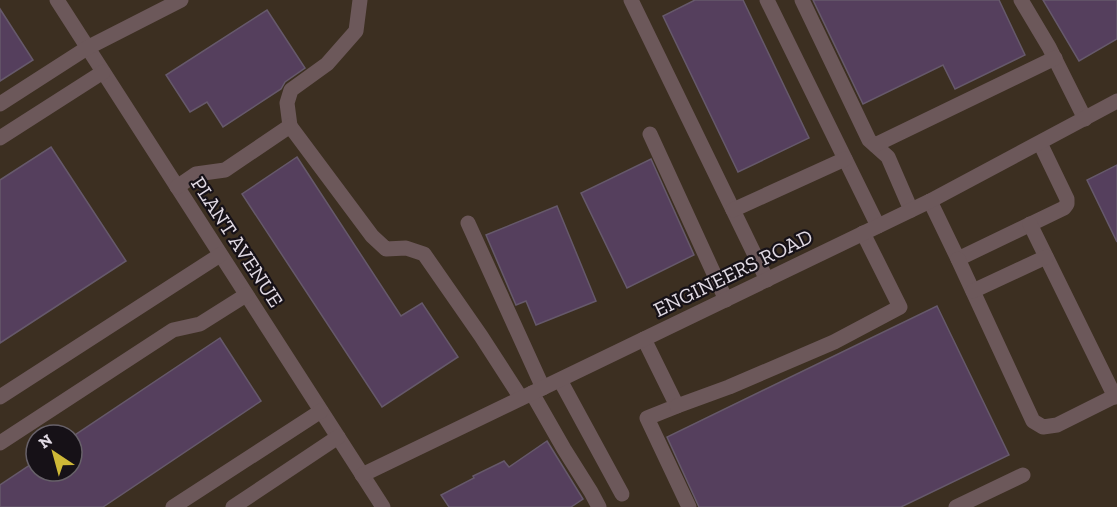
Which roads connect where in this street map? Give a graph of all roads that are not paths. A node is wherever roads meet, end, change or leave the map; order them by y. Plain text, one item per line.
1 (57, 0) edge
2 (181, 0) edge
3 (360, 0) edge
4 (631, 0) edge
5 (767, 0) edge
6 (802, 0) edge
7 (1021, 0) edge
8 (87, 48) junction
9 (1055, 58) junction
10 (103, 72) junction
11 (1117, 101) edge
12 (0, 104) edge
13 (1085, 118) junction
14 (290, 126) junction
15 (650, 134) dead end
16 (0, 138) edge
17 (1040, 143) junction
18 (875, 145) junction
19 (845, 159) junction
20 (177, 187) junction
21 (930, 201) junction
22 (733, 210) junction
23 (911, 210) junction
24 (468, 223) dead end
25 (1030, 224) junction
26 (878, 226) junction
27 (863, 233) junction
28 (220, 255) junction
29 (1046, 257) junction
30 (958, 259) junction
31 (767, 280) junction
32 (973, 291) junction
33 (246, 295) junction
34 (726, 300) junction
35 (644, 339) junction
36 (560, 380) junction
37 (532, 393) junction
38 (1116, 396) edge
39 (0, 397) edge
40 (677, 406) junction
41 (321, 411) junction
42 (338, 437) junction
43 (0, 443) edge
44 (362, 475) junction
45 (1023, 475) dead end
46 (622, 494) dead end
47 (172, 507) edge
48 (233, 507) edge
49 (383, 507) edge
50 (599, 507) edge
51 (688, 507) edge
52 (956, 507) edge

1 - 8 street, PLANT AVENUE
2 - 8 street
3 - 14 street
4 - 22 street
5 - 19 street
6 - 18 street
7 - 9 street
8 - 10 street, PLANT AVENUE
8 - 12 street
9 - 13 street
9 - 18 street
10 - 16 street
10 - 20 street, PLANT AVENUE
11 - 13 street, ENGINEERS ROAD
13 - 17 street, ENGINEERS ROAD
14 - 20 street
14 - 37 street
15 - 34 street
17 - 21 street, ENGINEERS ROAD
17 - 25 street
18 - 23 street
19 - 22 street
19 - 26 street
20 - 28 street, PLANT AVENUE
21 - 23 street, ENGINEERS ROAD
21 - 30 street
22 - 31 street
23 - 26 street, ENGINEERS ROAD
24 - 37 street
25 - 29 street
25 - 30 street
26 - 27 street, ENGINEERS ROAD
27 - 31 street, ENGINEERS ROAD
27 - 40 street
28 - 33 street, PLANT AVENUE
28 - 39 street
29 - 32 street
29 - 38 street
30 - 32 street
31 - 34 street, ENGINEERS ROAD
32 - 38 street
33 - 41 street, PLANT AVENUE
33 - 43 street
34 - 35 street, ENGINEERS ROAD
35 - 36 street, ENGINEERS ROAD
35 - 40 street
36 - 37 street, ENGINEERS ROAD
36 - 46 street
37 - 44 street, ENGINEERS ROAD
37 - 50 street
40 - 51 street
41 - 42 street, PLANT AVENUE
41 - 47 street
42 - 44 street, PLANT AVENUE
42 - 48 street
44 - 49 street, PLANT AVENUE
45 - 52 street

